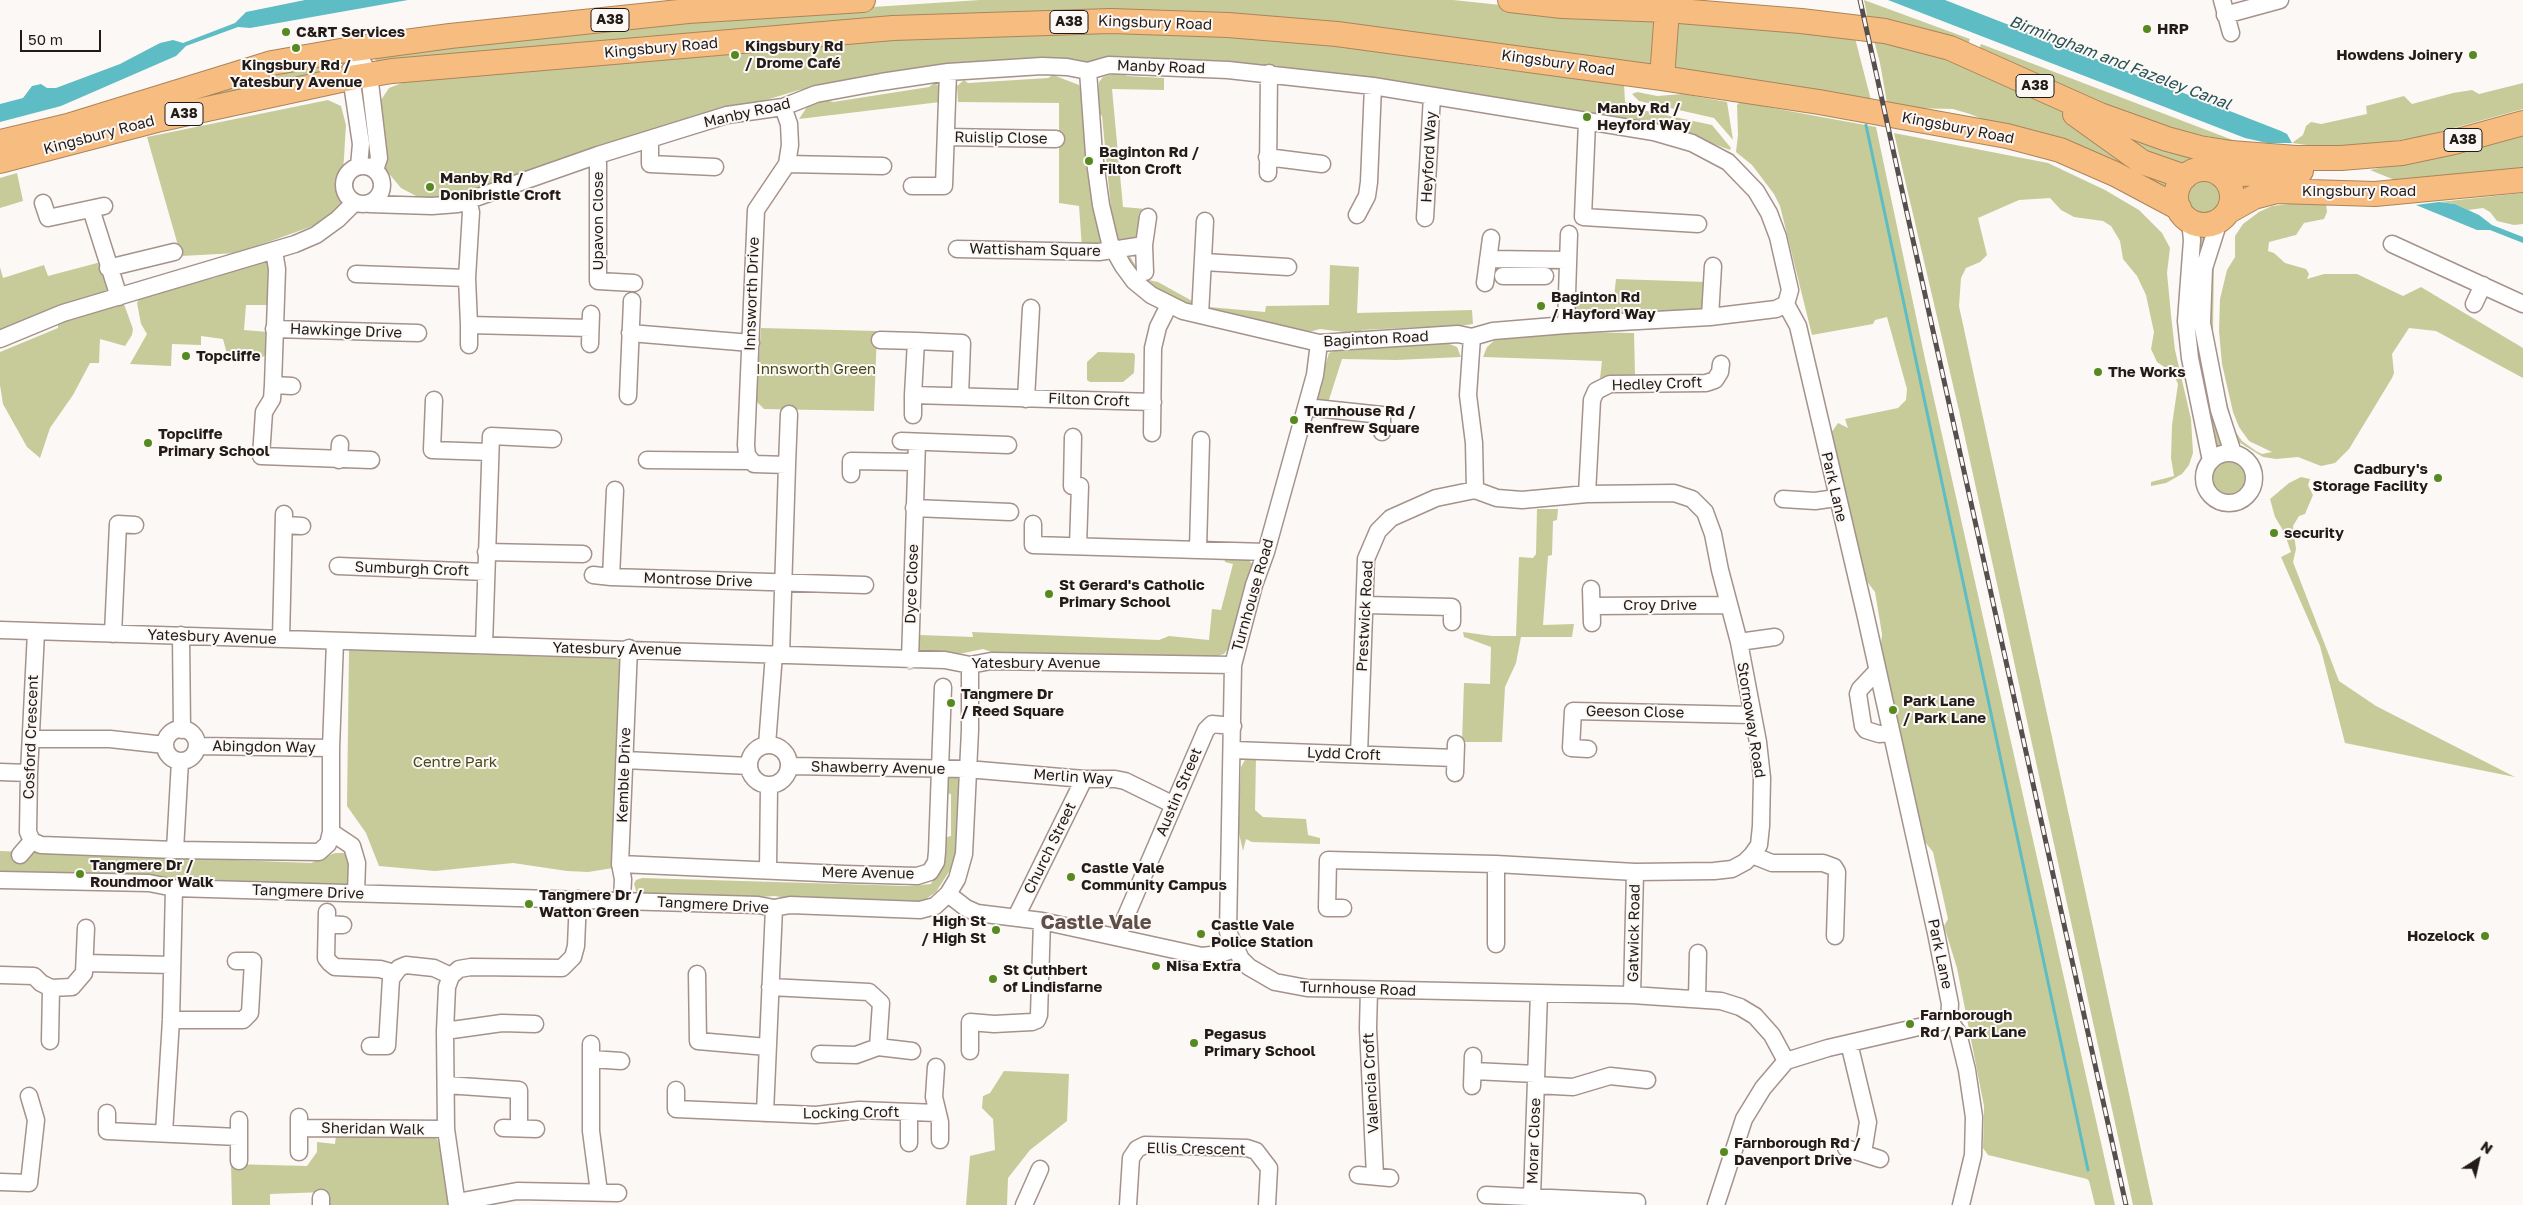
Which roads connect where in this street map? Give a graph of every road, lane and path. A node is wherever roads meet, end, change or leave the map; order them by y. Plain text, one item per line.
1 (864, 0) edge
2 (1510, 0) edge
3 (2280, 0) edge
4 (1668, 5) edge
5 (2223, 7) edge
6 (2231, 33) dead end
7 (362, 61) junction
8 (1088, 71) junction
9 (948, 72) junction
10 (1269, 73) junction
11 (1662, 78) junction
12 (1373, 86) junction
13 (2036, 86) junction
14 (1432, 96) junction
15 (783, 107) junction
16 (1587, 122) junction
17 (2523, 123) edge
18 (946, 137) junction
19 (650, 139) junction
20 (1056, 139) dead end
21 (0, 142) edge
22 (2402, 153) junction
23 (598, 155) junction
24 (0, 161) edge
25 (786, 164) junction
26 (1322, 164) dead end
27 (715, 166) dead end
28 (883, 166) dead end
29 (372, 173) junction
30 (2221, 175) junction
31 (2185, 177) junction
32 (2523, 180) edge
33 (912, 186) dead end
34 (468, 202) junction
35 (362, 203) junction
36 (43, 204) dead end
37 (415, 206) junction
38 (2184, 214) junction
39 (1359, 215) dead end
40 (2224, 216) junction
41 (1148, 218) dead end
42 (1425, 218) dead end
43 (1205, 221) dead end
44 (1698, 224) dead end
45 (1570, 234) dead end
46 (1491, 238) dead end
47 (2392, 244) dead end
48 (1144, 245) junction
49 (957, 249) dead end
50 (274, 251) junction
51 (1113, 251) junction
52 (174, 252) dead end
53 (1488, 258) junction
54 (1568, 260) junction
55 (1204, 262) junction
56 (1713, 266) dead end
57 (1288, 267) dead end
58 (1527, 267) junction
59 (108, 268) junction
60 (1145, 272) dead end
61 (356, 274) dead end
62 (1503, 276) dead end
63 (1545, 276) dead end
64 (467, 278) junction
65 (634, 283) dead end
66 (1485, 283) dead end
67 (2483, 285) junction
68 (118, 296) junction
69 (632, 301) dead end
70 (1786, 304) junction
71 (2474, 304) dead end
72 (2523, 304) edge
73 (1169, 305) junction
74 (1031, 308) dead end
75 (1200, 315) junction
76 (1710, 317) junction
77 (469, 325) junction
78 (1566, 325) junction
79 (274, 329) junction
80 (590, 329) dead end
81 (418, 333) dead end
82 (630, 333) junction
83 (1472, 338) junction
84 (0, 339) edge
85 (880, 340) dead end
86 (916, 341) junction
87 (751, 343) junction
88 (1319, 343) junction
89 (469, 345) dead end
90 (1721, 364) dead end
91 (273, 385) junction
92 (292, 386) dead end
93 (913, 395) junction
94 (628, 396) dead end
95 (960, 396) junction
96 (1026, 399) junction
97 (434, 400) dead end
98 (1153, 402) junction
99 (1306, 407) junction
100 (789, 414) dead end
101 (913, 415) dead end
102 (1382, 432) dead end
103 (1152, 433) dead end
104 (1074, 437) dead end
105 (553, 439) dead end
106 (1201, 440) dead end
107 (340, 444) dead end
108 (1008, 445) dead end
109 (490, 452) junction
110 (2233, 453) junction
111 (340, 460) junction
112 (371, 460) dead end
113 (647, 460) dead end
114 (750, 461) junction
115 (2211, 461) junction
116 (916, 462) junction
117 (786, 465) junction
118 (851, 474) dead end
119 (615, 490) dead end
120 (1476, 490) junction
121 (1587, 494) junction
122 (1836, 498) junction
123 (1783, 499) dead end
124 (914, 508) junction
125 (1010, 512) dead end
126 (1033, 524) dead end
127 (135, 525) dead end
128 (302, 526) dead end
129 (1078, 546) junction
130 (1198, 549) junction
131 (486, 552) junction
132 (1266, 552) junction
133 (583, 554) dead end
134 (338, 566) dead end
135 (486, 572) junction
136 (593, 575) dead end
137 (611, 577) junction
138 (784, 582) junction
139 (864, 585) dead end
140 (1591, 589) dead end
141 (1365, 605) junction
142 (1728, 605) junction
143 (1592, 606) junction
144 (1452, 622) dead end
145 (1592, 624) dead end
146 (0, 630) edge
147 (36, 632) junction
148 (114, 634) junction
149 (181, 634) junction
150 (1774, 637) dead end
151 (281, 639) junction
152 (335, 641) junction
153 (1739, 642) junction
154 (484, 645) junction
155 (629, 648) junction
156 (777, 654) junction
157 (910, 660) junction
158 (970, 665) junction
159 (1233, 665) junction
160 (1876, 672) junction
161 (943, 687) dead end
162 (1752, 715) junction
163 (1233, 726) junction
164 (182, 730) junction
165 (1890, 732) junction
166 (32, 739) junction
167 (165, 745) junction
168 (767, 745) junction
169 (196, 746) junction
170 (331, 748) junction
171 (1588, 749) dead end
172 (1233, 750) junction
173 (1359, 754) junction
174 (1455, 758) dead end
175 (625, 760) junction
176 (180, 761) junction
177 (749, 766) junction
178 (789, 766) junction
179 (967, 769) junction
180 (940, 770) junction
181 (0, 772) edge
182 (29, 773) junction
183 (1084, 779) junction
184 (770, 786) junction
185 (1174, 805) junction
186 (331, 832) junction
187 (32, 841) junction
188 (175, 850) junction
189 (20, 855) dead end
190 (1752, 855) junction
191 (620, 864) junction
192 (1496, 864) junction
193 (768, 870) junction
194 (1635, 872) junction
195 (0, 880) edge
196 (174, 888) junction
197 (356, 893) junction
198 (948, 894) junction
199 (578, 900) junction
200 (622, 901) junction
201 (774, 908) junction
202 (1343, 908) dead end
203 (1016, 918) junction
204 (332, 920) dead end
205 (1042, 922) junction
206 (86, 928) dead end
207 (1835, 936) dead end
208 (1117, 937) junction
209 (1496, 944) dead end
210 (1236, 949) junction
211 (1698, 954) dead end
212 (236, 961) dead end
213 (85, 963) junction
214 (172, 965) junction
215 (394, 973) junction
216 (698, 974) dead end
217 (1, 975) edge
218 (451, 976) junction
219 (770, 987) junction
220 (51, 988) junction
221 (1369, 990) junction
222 (1539, 993) junction
223 (1632, 995) junction
224 (1697, 999) junction
225 (171, 1020) junction
226 (1949, 1020) junction
227 (535, 1024) dead end
228 (445, 1031) junction
229 (50, 1041) dead end
230 (1849, 1043) junction
231 (370, 1046) dead end
232 (767, 1046) junction
233 (878, 1047) junction
234 (912, 1051) dead end
235 (970, 1051) dead end
236 (820, 1054) dead end
237 (621, 1061) dead end
238 (1786, 1061) junction
239 (936, 1067) dead end
240 (1473, 1071) dead end
241 (1647, 1079) dead end
242 (1536, 1080) junction
243 (446, 1086) junction
244 (676, 1090) dead end
245 (29, 1096) dead end
246 (909, 1112) junction
247 (107, 1113) dead end
248 (765, 1113) junction
249 (937, 1113) junction
250 (239, 1120) dead end
251 (503, 1128) dead end
252 (446, 1129) junction
253 (164, 1133) junction
254 (238, 1137) junction
255 (940, 1140) dead end
256 (909, 1143) dead end
257 (1846, 1148) dead end
258 (299, 1152) dead end
259 (1863, 1154) junction
260 (1880, 1159) dead end
261 (239, 1161) dead end
262 (1040, 1169) dead end
263 (1358, 1175) dead end
264 (0, 1182) edge
265 (599, 1192) junction
266 (618, 1193) dead end
267 (1486, 1195) edge
268 (1532, 1196) junction
269 (1638, 1200) edge
270 (457, 1203) edge
271 (1024, 1205) edge
272 (1128, 1205) edge
273 (1267, 1205) edge
274 (1716, 1205) edge
275 (1961, 1205) edge

1 - 7 highway, Kingsbury Road / A38
2 - 4 highway, A38
3 - 5 street
4 - 11 highway
4 - 13 highway, A38
5 - 6 street
7 - 11 highway, Kingsbury Road / A38
7 - 21 highway, Kingsbury Road / A38
7 - 24 highway, Kingsbury Road / A38
7 - 29 street
8 - 9 street, Manby Road
8 - 10 street, Manby Road
8 - 51 street, Baginton Road
9 - 15 street, Manby Road
9 - 18 street, Ruislip Close
10 - 12 street, Manby Road
10 - 26 street
11 - 38 highway, Kingsbury Road / A38
12 - 14 street, Manby Road
12 - 39 street
13 - 22 highway, A38
13 - 31 highway, A38
14 - 16 street, Manby Road
14 - 42 street, Heyford Way
15 - 19 street, Manby Road
15 - 25 street, Innsworth Drive
16 - 44 street
16 - 70 street, Manby Road
17 - 22 highway, A38
18 - 20 street, Ruislip Close
18 - 33 street, Ruislip Close
19 - 23 street, Manby Road
19 - 27 street
22 - 30 highway, A38
23 - 34 street, Manby Road
23 - 65 street, Upavon Close
25 - 28 street
25 - 87 street, Innsworth Drive
29 - 35 street
29 - 35 street
29 - 37 street
30 - 31 highway, A38
30 - 40 highway
31 - 38 highway
32 - 40 highway, Kingsbury Road / A38
34 - 37 street, Manby Road
34 - 64 street
35 - 37 street, Manby Road
35 - 50 street
36 - 59 street
38 - 40 highway, A38
38 - 115 street
40 - 110 street
41 - 48 street
43 - 55 street
45 - 54 street
46 - 53 street
47 - 67 street
48 - 51 street
48 - 60 street
49 - 51 street, Wattisham Square
50 - 68 street
50 - 79 street, Hawkinge Drive
51 - 73 street, Baginton Road
52 - 59 street
53 - 58 street
53 - 66 street
54 - 58 street
54 - 78 street
55 - 57 street
55 - 75 street
56 - 76 street
58 - 62 street
58 - 63 street
59 - 68 street
61 - 64 street
64 - 77 street
67 - 71 street
67 - 72 street
68 - 84 street
69 - 82 street
70 - 76 street, Baginton Road
70 - 122 street, Park Lane
73 - 75 street, Baginton Road
73 - 98 street
74 - 96 street, Filton Croft
75 - 88 street, Baginton Road
76 - 78 street, Baginton Road
77 - 80 street
77 - 89 street
78 - 83 street, Baginton Road
79 - 81 street, Hawkinge Drive
79 - 91 street, Hawkinge Drive
82 - 87 street
82 - 94 street
83 - 88 street, Baginton Road
83 - 120 street
85 - 86 street
86 - 93 street
86 - 95 street
87 - 114 street, Innsworth Drive
88 - 99 street, Turnhouse Road
90 - 121 street, Hedley Croft
91 - 92 street
91 - 111 street, Hawkinge Drive
93 - 95 street, Filton Croft
93 - 101 street
95 - 96 street, Filton Croft
96 - 98 street, Filton Croft
97 - 109 street
98 - 103 street
99 - 102 street
99 - 132 street, Turnhouse Road
100 - 117 street
104 - 129 street
105 - 109 street
106 - 130 street
107 - 111 street
108 - 116 street, Dyce Close
109 - 131 street, Sumburgh Croft
110 - 115 street
110 - 115 street
111 - 112 street, Hawkinge Drive
113 - 114 street
114 - 117 street
116 - 118 street
116 - 124 street, Dyce Close
117 - 138 street
119 - 137 street
120 - 121 street, Stornoway Road
120 - 141 street, Prestwick Road
121 - 142 street, Stornoway Road
122 - 123 street
122 - 160 street, Park Lane
124 - 125 street
124 - 157 street, Dyce Close
126 - 129 street
127 - 148 street
128 - 151 street
129 - 130 street
130 - 132 street
131 - 133 street, Sumburgh Croft
131 - 135 street, Sumburgh Croft
132 - 159 street, Turnhouse Road
134 - 135 street, Sumburgh Croft
135 - 154 street, Sumburgh Croft
136 - 137 street, Montrose Drive
137 - 138 street, Montrose Drive
138 - 139 street
138 - 156 street
140 - 143 street
141 - 144 street
141 - 173 street, Prestwick Road
142 - 143 street, Croy Drive
142 - 153 street, Stornoway Road
143 - 145 street
146 - 147 street, Yatesbury Avenue
147 - 148 street, Yatesbury Avenue
147 - 166 street, Cosford Crescent
148 - 149 street, Yatesbury Avenue
149 - 151 street, Yatesbury Avenue
149 - 164 street
150 - 153 street
151 - 152 street, Yatesbury Avenue
152 - 154 street, Yatesbury Avenue
152 - 170 street
153 - 162 street, Stornoway Road
154 - 155 street, Yatesbury Avenue
155 - 156 street, Yatesbury Avenue
155 - 175 street, Kemble Drive
156 - 157 street, Yatesbury Avenue
156 - 168 street
157 - 158 street, Yatesbury Avenue
158 - 159 street, Yatesbury Avenue
158 - 179 street, Tangmere Drive
159 - 163 street, Turnhouse Road
160 - 165 street, Park Lane
160 - 165 street
161 - 180 street, Mere Avenue
162 - 171 street, Geeson Close
162 - 190 street, Stornoway Road
163 - 172 street, Turnhouse Road
163 - 185 street, Austin Street
164 - 167 street
164 - 169 street
165 - 226 street, Park Lane
166 - 167 street
166 - 182 street, Cosford Crescent
167 - 176 street
168 - 177 street
168 - 178 street
169 - 170 street, Abingdon Way
169 - 176 street
170 - 186 street
172 - 173 street, Lydd Croft
172 - 210 street, Turnhouse Road
173 - 174 street, Lydd Croft
175 - 177 street
175 - 191 street, Kemble Drive
176 - 188 street
177 - 184 street
178 - 180 street, Shawberry Avenue
178 - 184 street
179 - 180 street, Shawberry Avenue
179 - 183 street, Merlin Way
179 - 198 street, Tangmere Drive
180 - 193 street, Mere Avenue
181 - 182 street
182 - 187 street, Cosford Crescent
183 - 185 street, Merlin Way
183 - 203 street, Church Street
184 - 193 street
185 - 208 street, Austin Street
186 - 188 street
186 - 197 street
187 - 188 street
187 - 189 street
190 - 194 street
190 - 207 street
191 - 193 street, Mere Avenue
191 - 200 street, Kemble Drive
192 - 194 street
192 - 202 street
192 - 209 street
194 - 223 street, Gatwick Road
195 - 196 street, Tangmere Drive
196 - 197 street, Tangmere Drive
196 - 214 street
197 - 199 street, Tangmere Drive
198 - 201 street, Tangmere Drive
198 - 203 street
199 - 200 street, Tangmere Drive
199 - 218 street
200 - 201 street, Tangmere Drive
201 - 219 street
203 - 205 street
204 - 215 street
205 - 208 street
205 - 235 street
206 - 213 street
208 - 210 street
210 - 221 street, Turnhouse Road
211 - 224 street
212 - 225 street
213 - 214 street
213 - 220 street
214 - 225 street
215 - 218 street
215 - 231 street
216 - 232 street
217 - 220 street
218 - 228 street
219 - 232 street
219 - 233 street
220 - 229 street
221 - 222 street, Turnhouse Road
221 - 263 street, Valencia Croft
222 - 223 street, Turnhouse Road
222 - 242 street, Morar Close
223 - 224 street, Turnhouse Road
224 - 238 street, Turnhouse Road
225 - 253 street
226 - 230 street
226 - 275 street, Park Lane
227 - 228 street
228 - 243 street
230 - 238 street
230 - 259 street
232 - 248 street
233 - 234 street
233 - 236 street
237 - 265 street
238 - 274 street
239 - 249 street
240 - 242 street, Morar Close
241 - 242 street, Morar Close
242 - 268 street, Morar Close
243 - 251 street
243 - 252 street
244 - 248 street, Locking Croft
245 - 264 street
246 - 248 street, Locking Croft
246 - 249 street, Locking Croft
246 - 256 street
247 - 253 street
249 - 255 street
250 - 254 street
252 - 258 street, Sheridan Walk
252 - 270 street
253 - 254 street
254 - 261 street
257 - 259 street
259 - 260 street
262 - 271 street
265 - 266 street
265 - 270 street
267 - 268 street, Morar Close
268 - 269 street, Morar Close
272 - 273 street, Ellis Crescent

